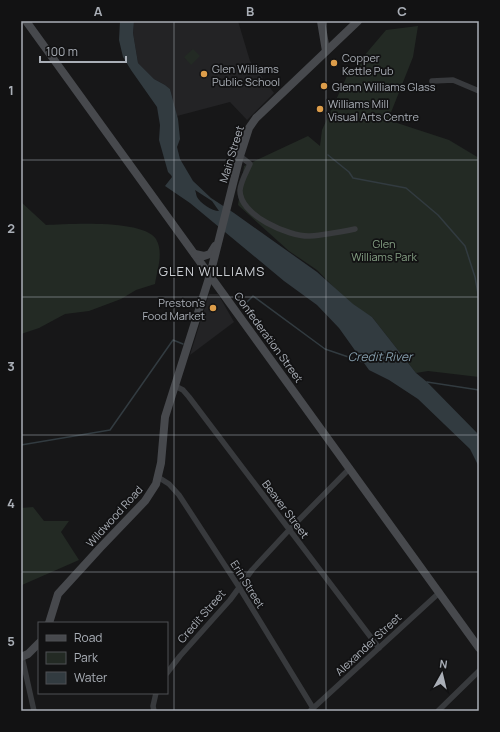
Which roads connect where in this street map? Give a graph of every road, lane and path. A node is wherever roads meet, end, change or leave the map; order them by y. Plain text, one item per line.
1 (26, 21) edge
2 (321, 21) edge
3 (358, 21) edge
4 (326, 51) junction
5 (432, 81) dead end
6 (479, 91) edge
7 (240, 156) junction
8 (355, 230) dead end
9 (220, 236) junction
10 (195, 254) junction
11 (210, 275) junction
12 (175, 386) junction
13 (350, 468) junction
14 (158, 477) junction
15 (289, 530) junction
16 (239, 587) junction
17 (440, 592) junction
18 (49, 622) edge
19 (38, 645) edge
20 (378, 648) junction
21 (479, 648) edge
22 (21, 657) edge
23 (479, 671) edge
24 (168, 672) edge
25 (156, 694) edge
26 (311, 709) edge
27 (34, 711) edge
28 (154, 711) edge
29 (438, 711) edge

1 - 10 main road, Confederation Street
2 - 4 main road
3 - 4 main road, Main Street
4 - 7 main road, Main Street
5 - 6 street
7 - 8 street
7 - 9 main road, Main Street
9 - 10 main road
9 - 11 main road, Main Street
10 - 11 main road, Confederation Street
11 - 12 main road, Wildwood Road
11 - 13 main road, Confederation Street
12 - 14 main road, Wildwood Road
12 - 15 street, Beaver Street
13 - 15 street, Credit Street
13 - 17 main road, Confederation Street
14 - 16 street, Erin Street
14 - 18 main road, Wildwood Road
15 - 16 street, Credit Street
15 - 20 street, Beaver Street
16 - 24 street, Credit Street
16 - 26 street, Erin Street
17 - 20 street, Alexander Street
17 - 21 main road, Confederation Street
19 - 22 main road
20 - 26 street, Alexander Street
22 - 27 street
23 - 29 street
25 - 28 street

